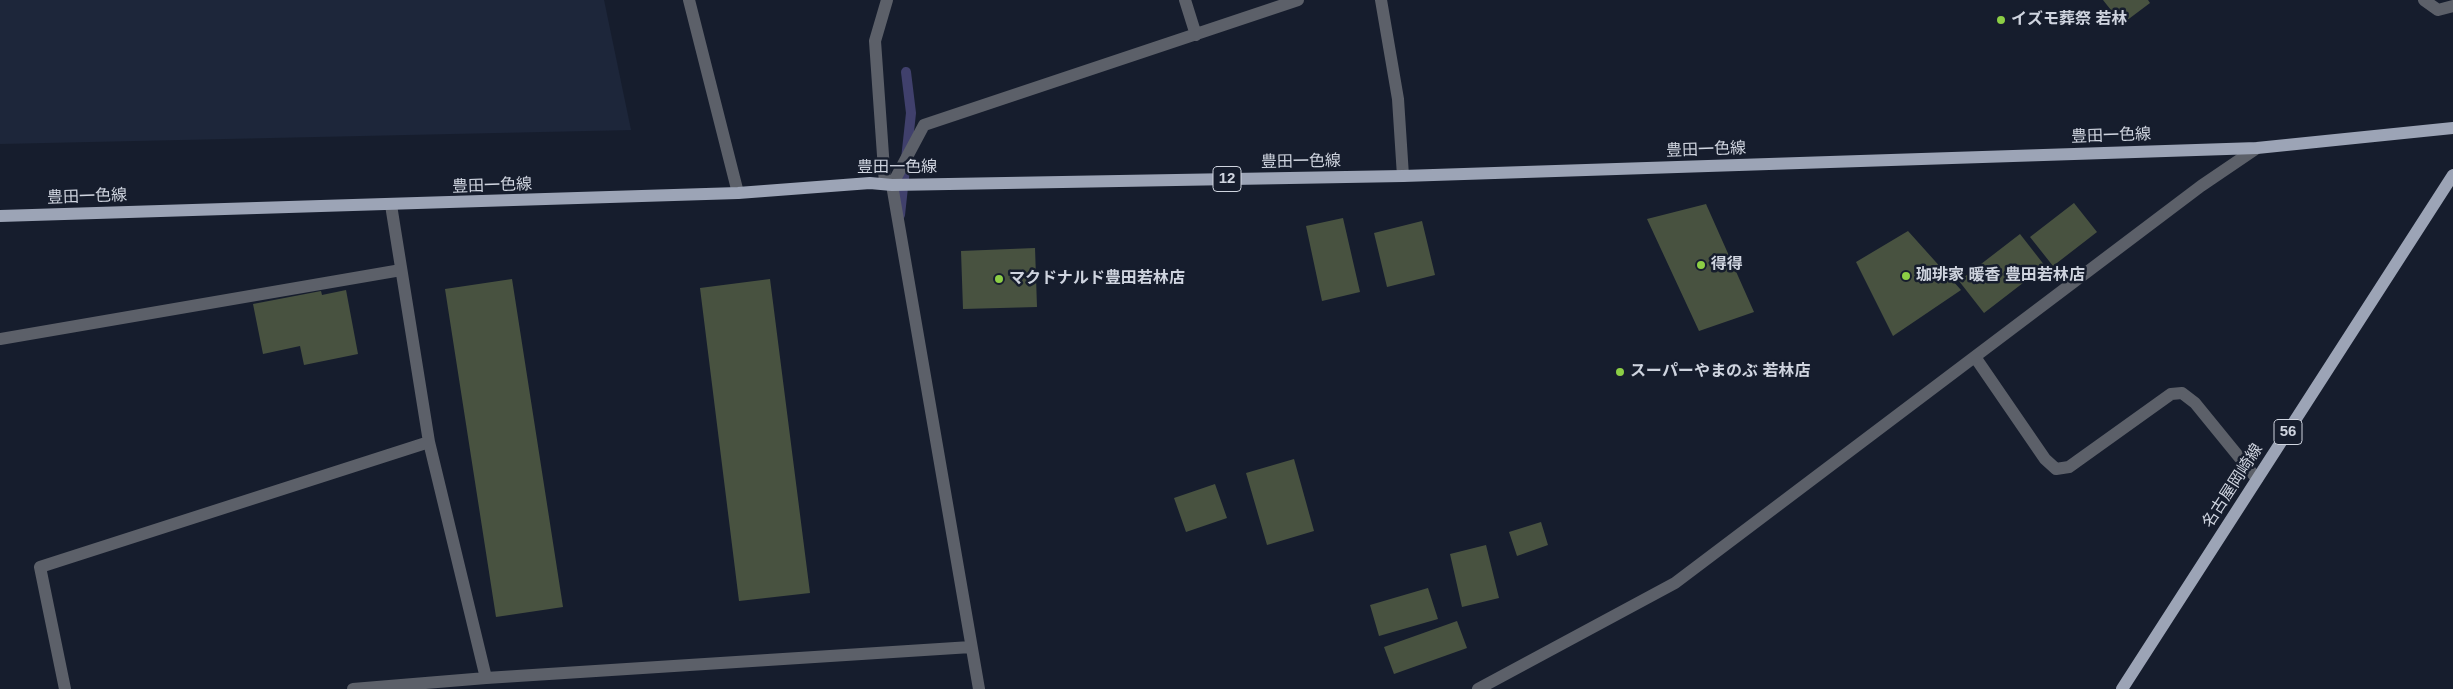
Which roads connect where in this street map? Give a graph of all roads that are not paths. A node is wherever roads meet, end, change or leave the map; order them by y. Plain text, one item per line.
1 (689, 0) edge
2 (887, 0) edge
3 (1185, 0) edge
4 (1298, 0) edge
5 (1382, 0) edge
6 (2424, 0) edge
7 (2453, 6) edge
8 (1196, 35) junction
9 (2453, 128) edge
10 (2257, 148) junction
11 (2453, 175) edge
12 (1403, 176) junction
13 (888, 185) junction
14 (738, 193) junction
15 (390, 206) junction
16 (0, 216) edge
17 (401, 270) junction
18 (0, 339) edge
19 (1975, 357) junction
20 (429, 442) junction
21 (2257, 479) junction
22 (971, 647) junction
23 (486, 678) junction
24 (65, 689) edge
25 (352, 689) edge
26 (979, 689) edge
27 (1478, 689) edge
28 (2122, 689) edge

1 - 14 street
2 - 13 street
3 - 8 street
4 - 8 street
5 - 12 street
6 - 7 street
8 - 13 street
9 - 10 main road, 豊田一色線 / 12
10 - 12 main road, 豊田一色線 / 12
10 - 19 street
11 - 21 main road, 名古屋岡崎線 / 56
12 - 13 main road, 豊田一色線 / 12
13 - 14 main road, 豊田一色線 / 12
13 - 22 street
14 - 15 main road, 豊田一色線 / 12
15 - 16 main road, 豊田一色線 / 12
15 - 17 street
17 - 18 street
17 - 20 street
19 - 21 street
19 - 27 street
20 - 23 street
20 - 24 street
21 - 28 main road, 名古屋岡崎線 / 56
22 - 23 street
22 - 26 street
23 - 25 street

